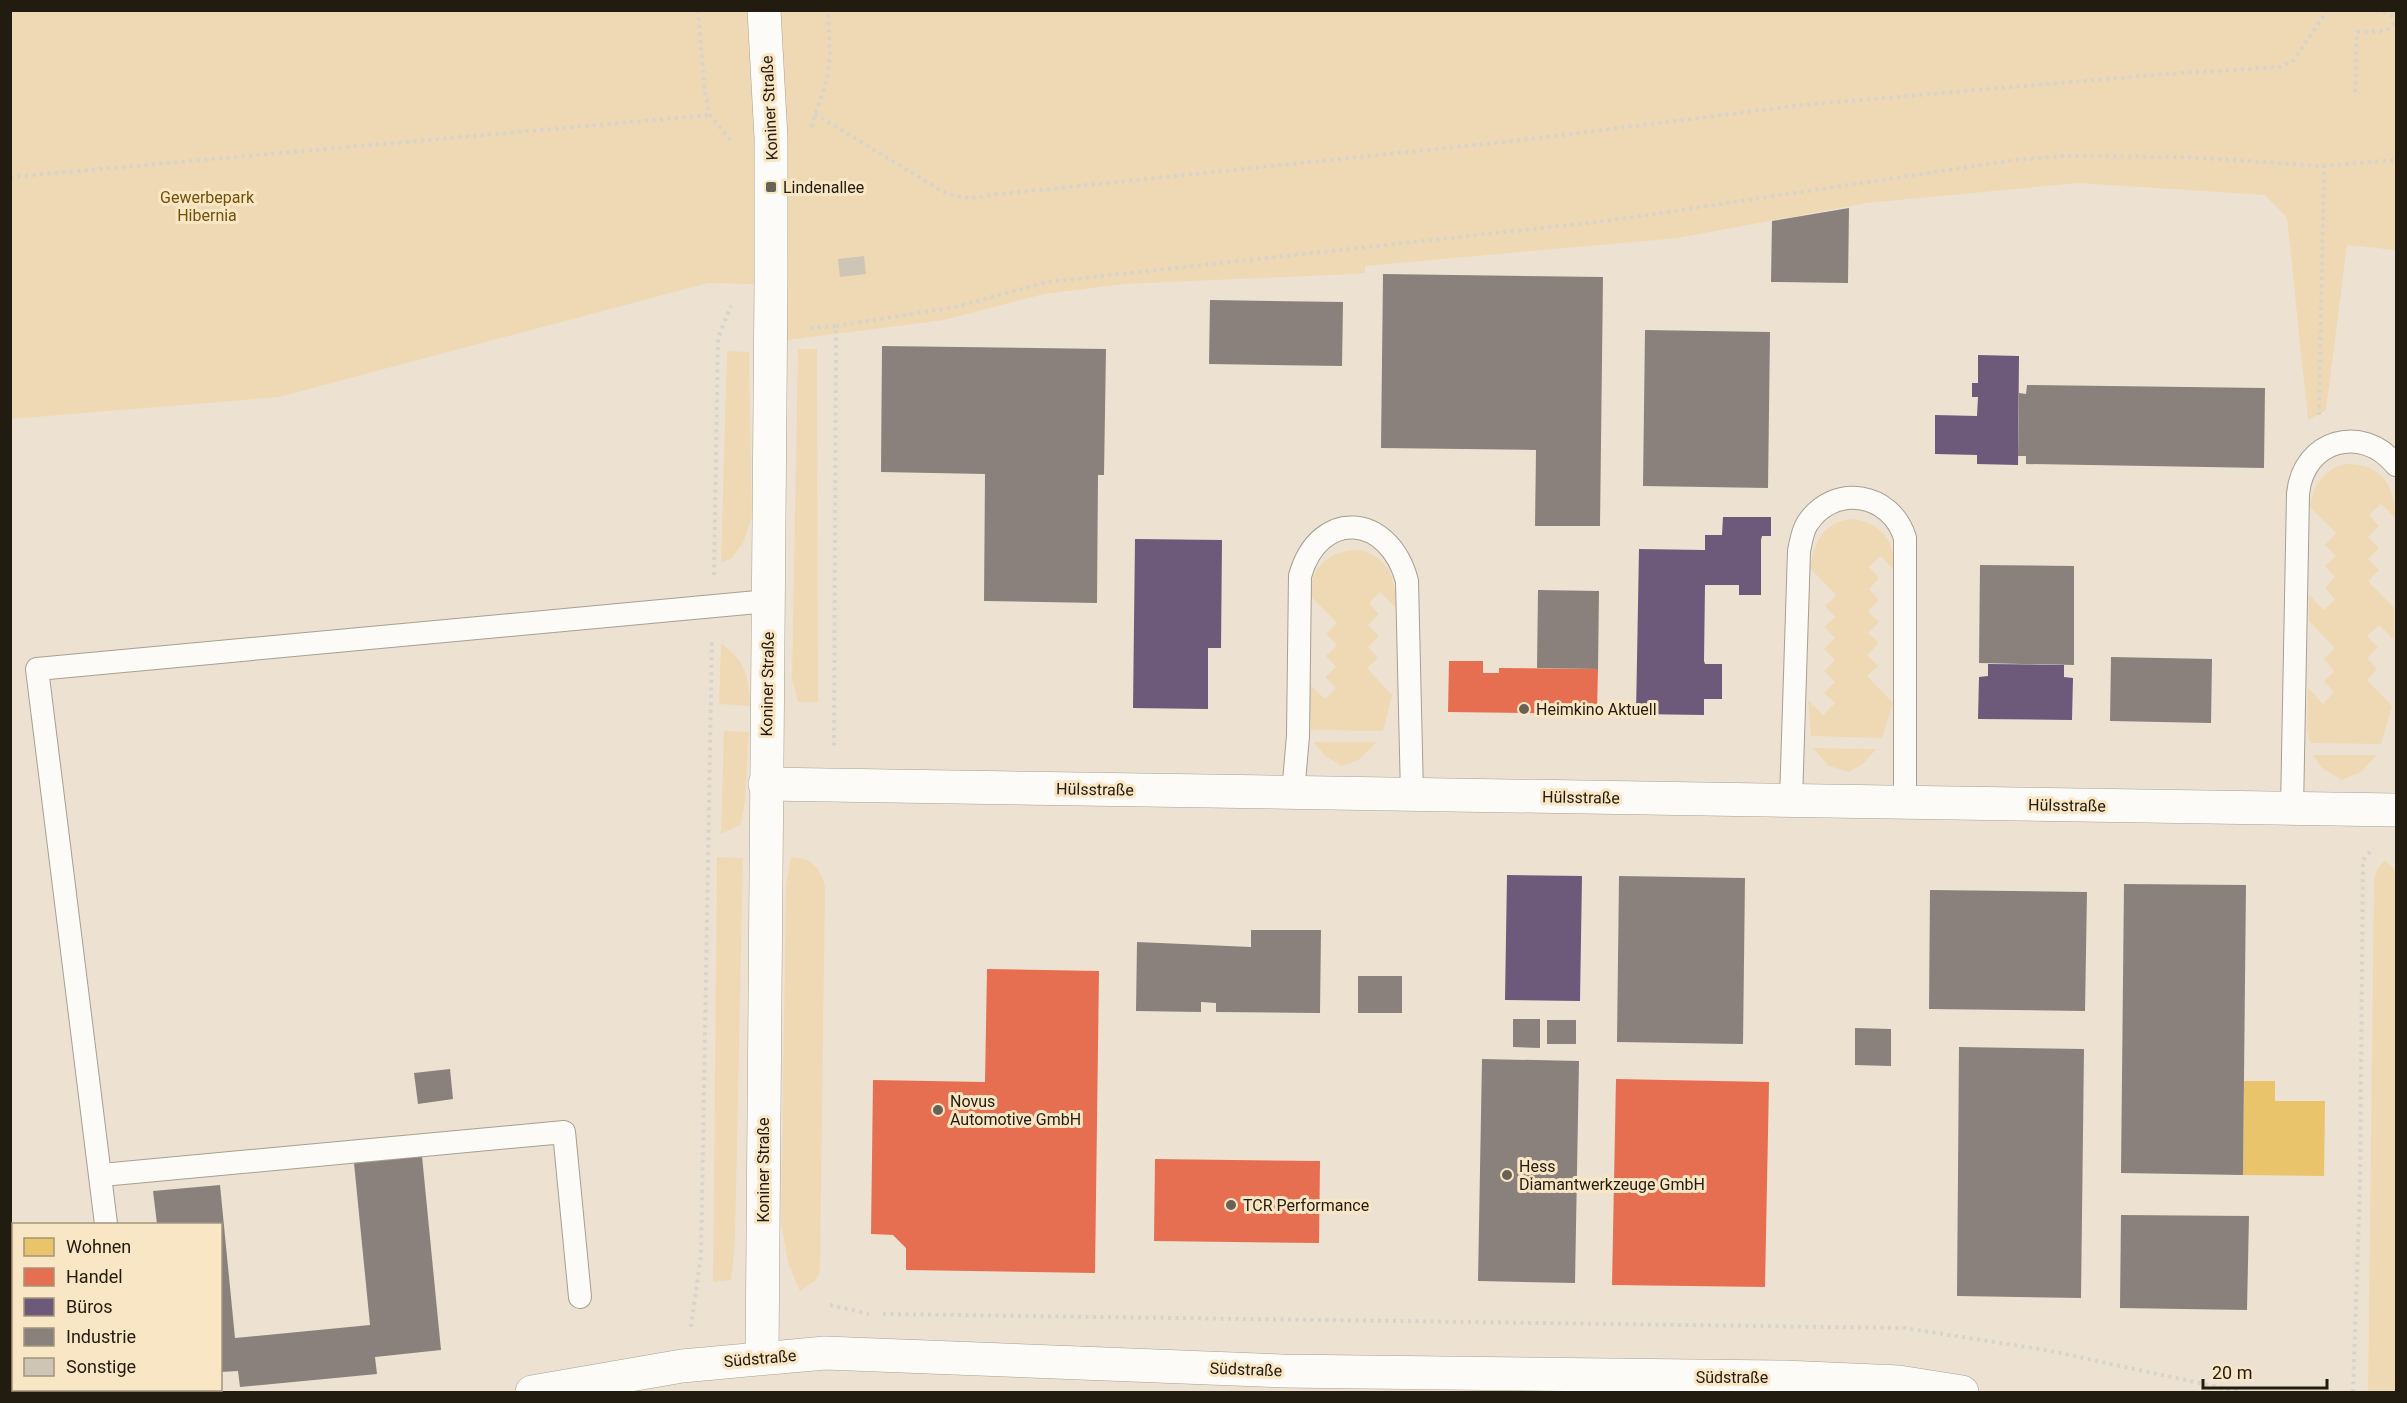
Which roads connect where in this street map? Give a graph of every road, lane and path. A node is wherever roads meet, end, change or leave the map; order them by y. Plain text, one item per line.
1 (698, 10) edge
2 (764, 10) edge
3 (828, 10) edge
4 (2327, 10) edge
5 (2376, 10) edge
6 (2397, 17) edge
7 (2397, 22) edge
8 (2355, 92) dead end
9 (815, 114) junction
10 (710, 115) junction
11 (808, 135) dead end
12 (733, 153) dead end
13 (2397, 160) edge
14 (2324, 166) junction
15 (10, 177) edge
16 (734, 298) dead end
17 (806, 317) dead end
18 (836, 326) junction
19 (2319, 452) junction
20 (2397, 465) edge
21 (768, 601) junction
22 (713, 608) junction
23 (765, 784) junction
24 (834, 785) junction
25 (1293, 793) junction
26 (1412, 795) junction
27 (1791, 800) junction
28 (1905, 802) junction
29 (2292, 809) junction
30 (2397, 810) edge
31 (2376, 844) dead end
32 (102, 1175) junction
33 (106, 1223) edge
34 (580, 1297) dead end
35 (830, 1305) dead end
36 (762, 1358) junction
37 (682, 1366) junction
38 (532, 1392) edge
39 (1962, 1392) edge
40 (2241, 1392) edge
41 (2353, 1392) edge

1 - 10 path
2 - 21 street, Koniner Straße
3 - 9 path
4 - 9 path
5 - 6 path
7 - 8 path
9 - 11 path
10 - 12 path
10 - 15 path
13 - 14 path
14 - 18 path
14 - 19 path
16 - 22 path
17 - 18 path
18 - 24 path
19 - 20 lane
19 - 29 lane
21 - 22 lane
21 - 23 street, Koniner Straße
22 - 32 lane
22 - 37 path
23 - 24 street, Hülsstraße
23 - 36 street, Koniner Straße
24 - 25 street, Hülsstraße
25 - 26 street, Hülsstraße
25 - 26 lane
26 - 27 street, Hülsstraße
27 - 28 street, Hülsstraße
27 - 28 lane
28 - 29 street, Hülsstraße
29 - 30 street, Hülsstraße
31 - 41 path
32 - 33 lane
32 - 34 lane
35 - 40 path
36 - 37 street, Südstraße
36 - 39 street, Südstraße
37 - 38 street, Südstraße

